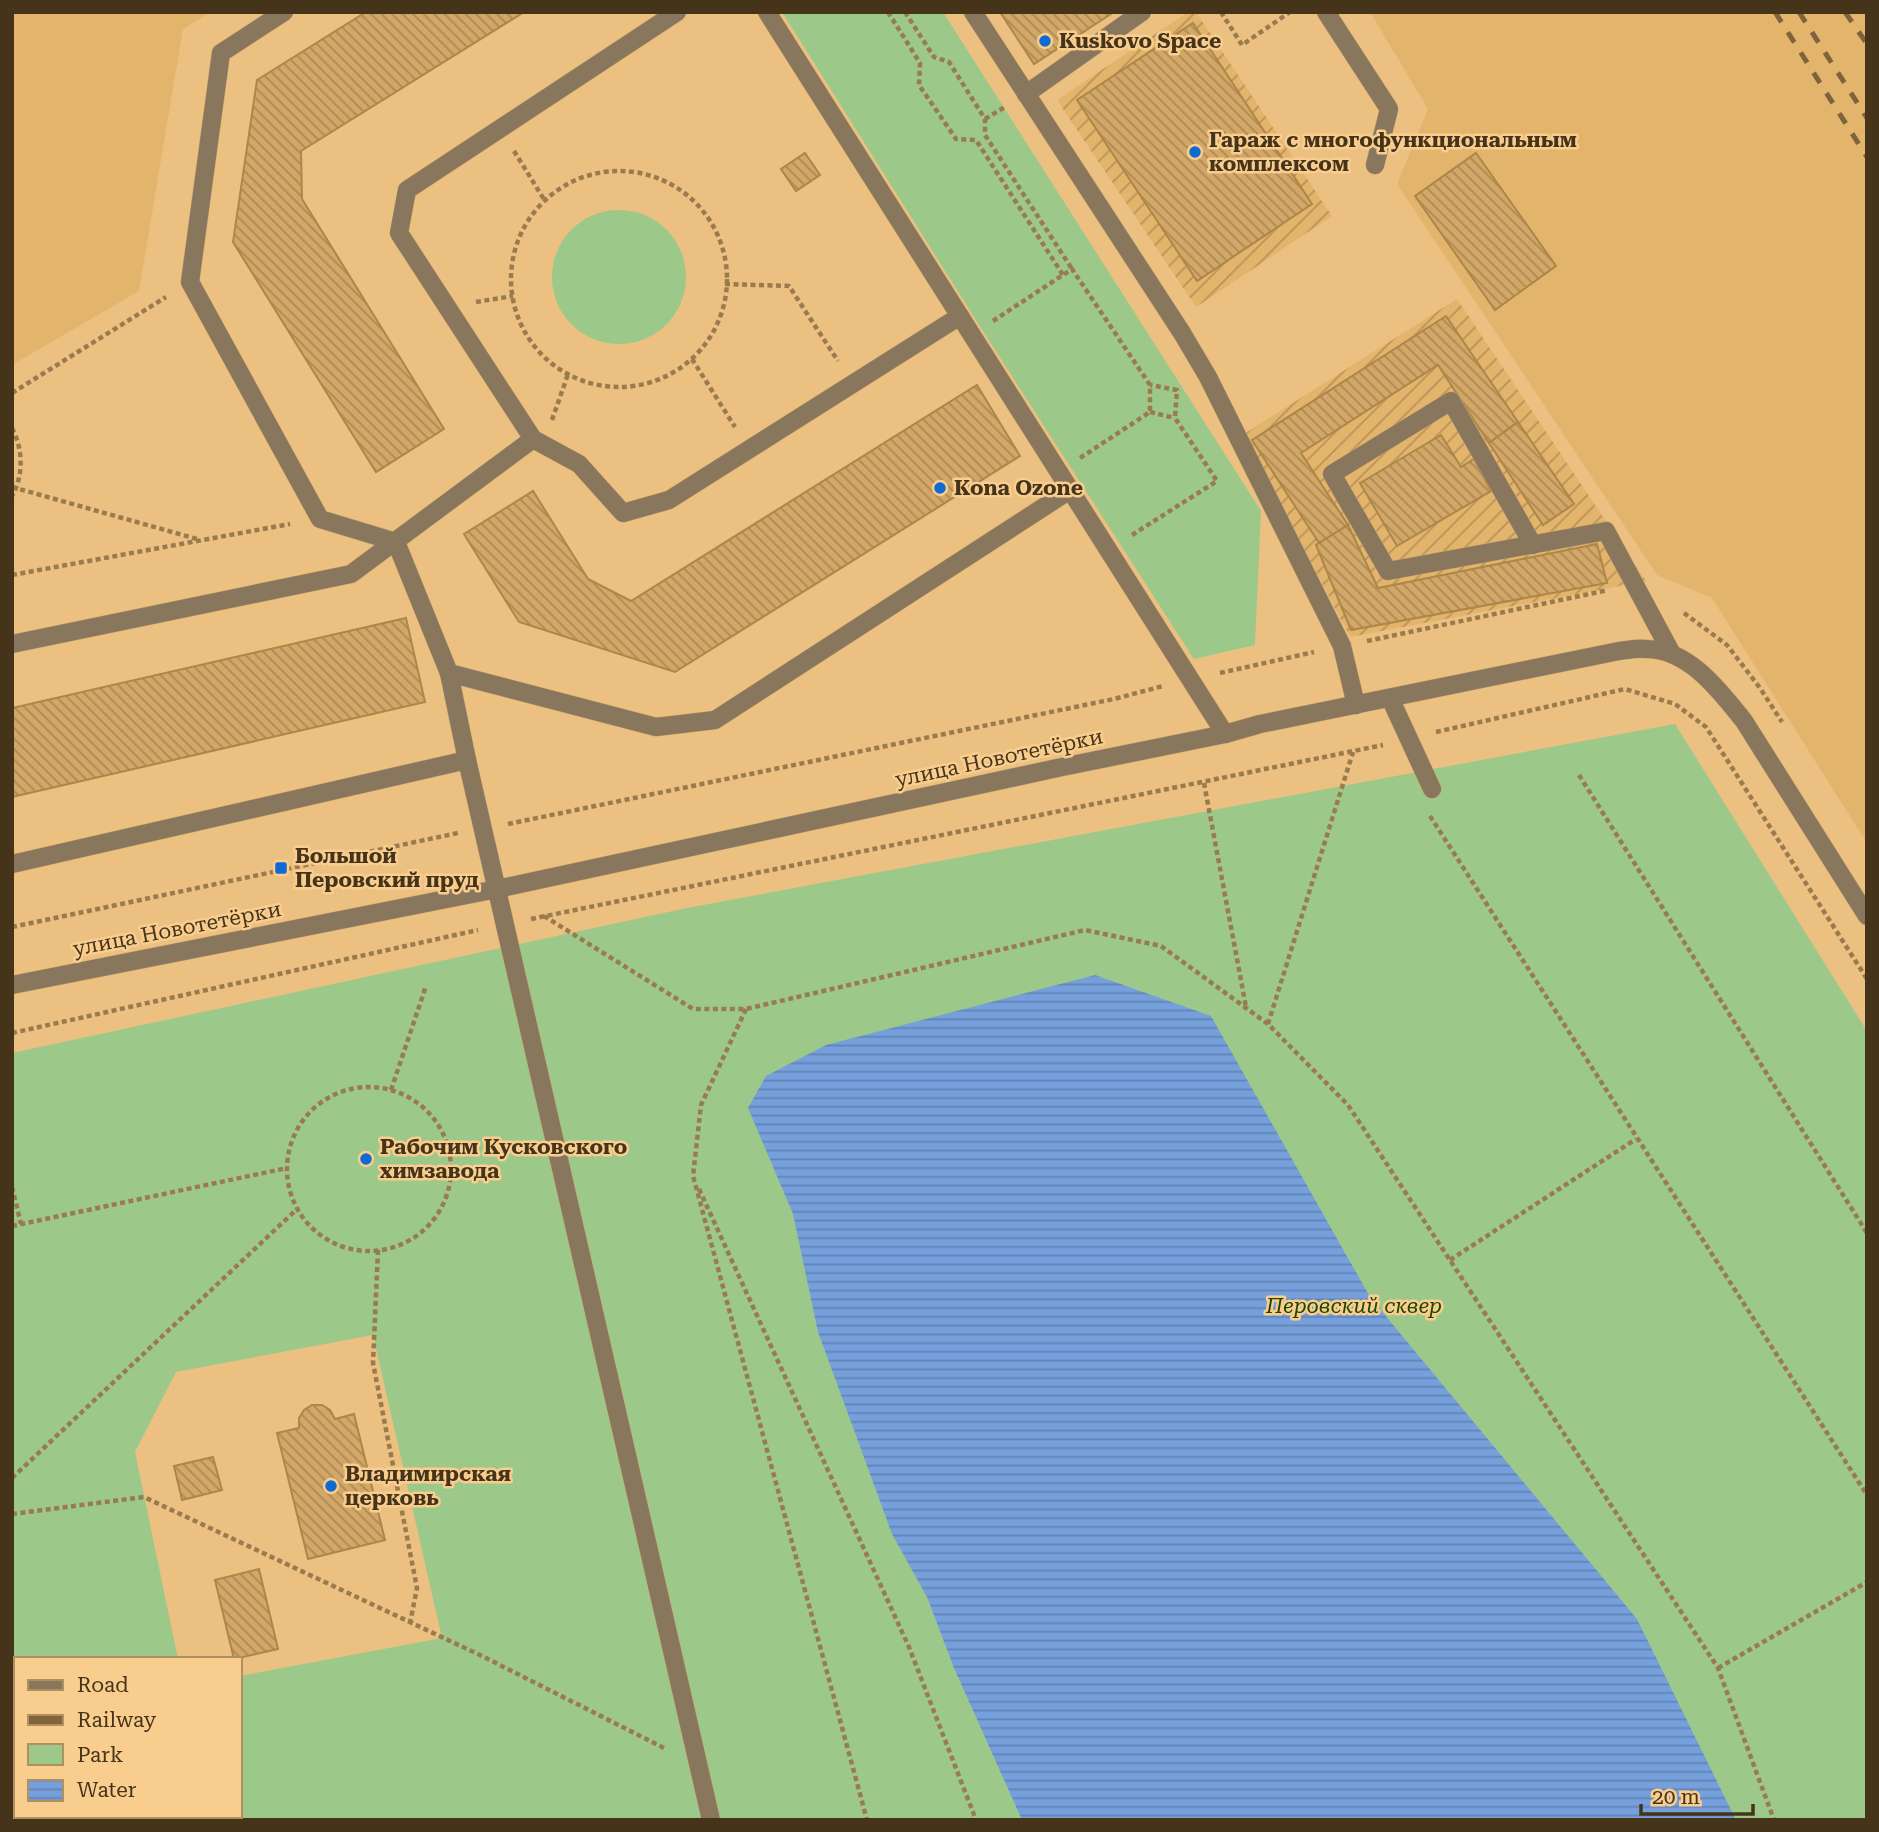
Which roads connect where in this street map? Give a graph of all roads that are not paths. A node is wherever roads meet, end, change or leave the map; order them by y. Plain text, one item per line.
1 (284, 12) edge
2 (677, 12) edge
3 (767, 12) edge
4 (973, 12) edge
5 (1142, 12) edge
6 (1326, 12) edge
7 (1026, 94) junction
8 (1375, 165) dead end
9 (960, 316) junction
10 (538, 442) junction
11 (1070, 490) junction
12 (396, 542) junction
13 (1533, 545) junction
14 (12, 644) edge
15 (1672, 654) junction
16 (449, 673) junction
17 (1390, 698) junction
18 (1356, 705) junction
19 (1225, 734) junction
20 (467, 760) junction
21 (1432, 789) dead end
22 (12, 864) edge
23 (497, 889) junction
24 (1867, 916) edge
25 (12, 985) edge
26 (711, 1820) edge

1 - 12 street
2 - 10 street
3 - 9 street
4 - 7 street
5 - 7 street
6 - 8 street
7 - 18 street
9 - 10 street
9 - 11 street
10 - 12 street
11 - 16 street
11 - 19 street
12 - 14 street
12 - 16 street
13 - 13 street
13 - 15 street
15 - 17 street, улица Новотетёрки
15 - 24 street, улица Новотетёрки
16 - 20 street
17 - 18 street, улица Новотетёрки
17 - 21 street
18 - 19 street, улица Новотетёрки
19 - 23 street, улица Новотетёрки
20 - 22 street
20 - 23 street
23 - 25 street, улица Новотетёрки
23 - 26 street

